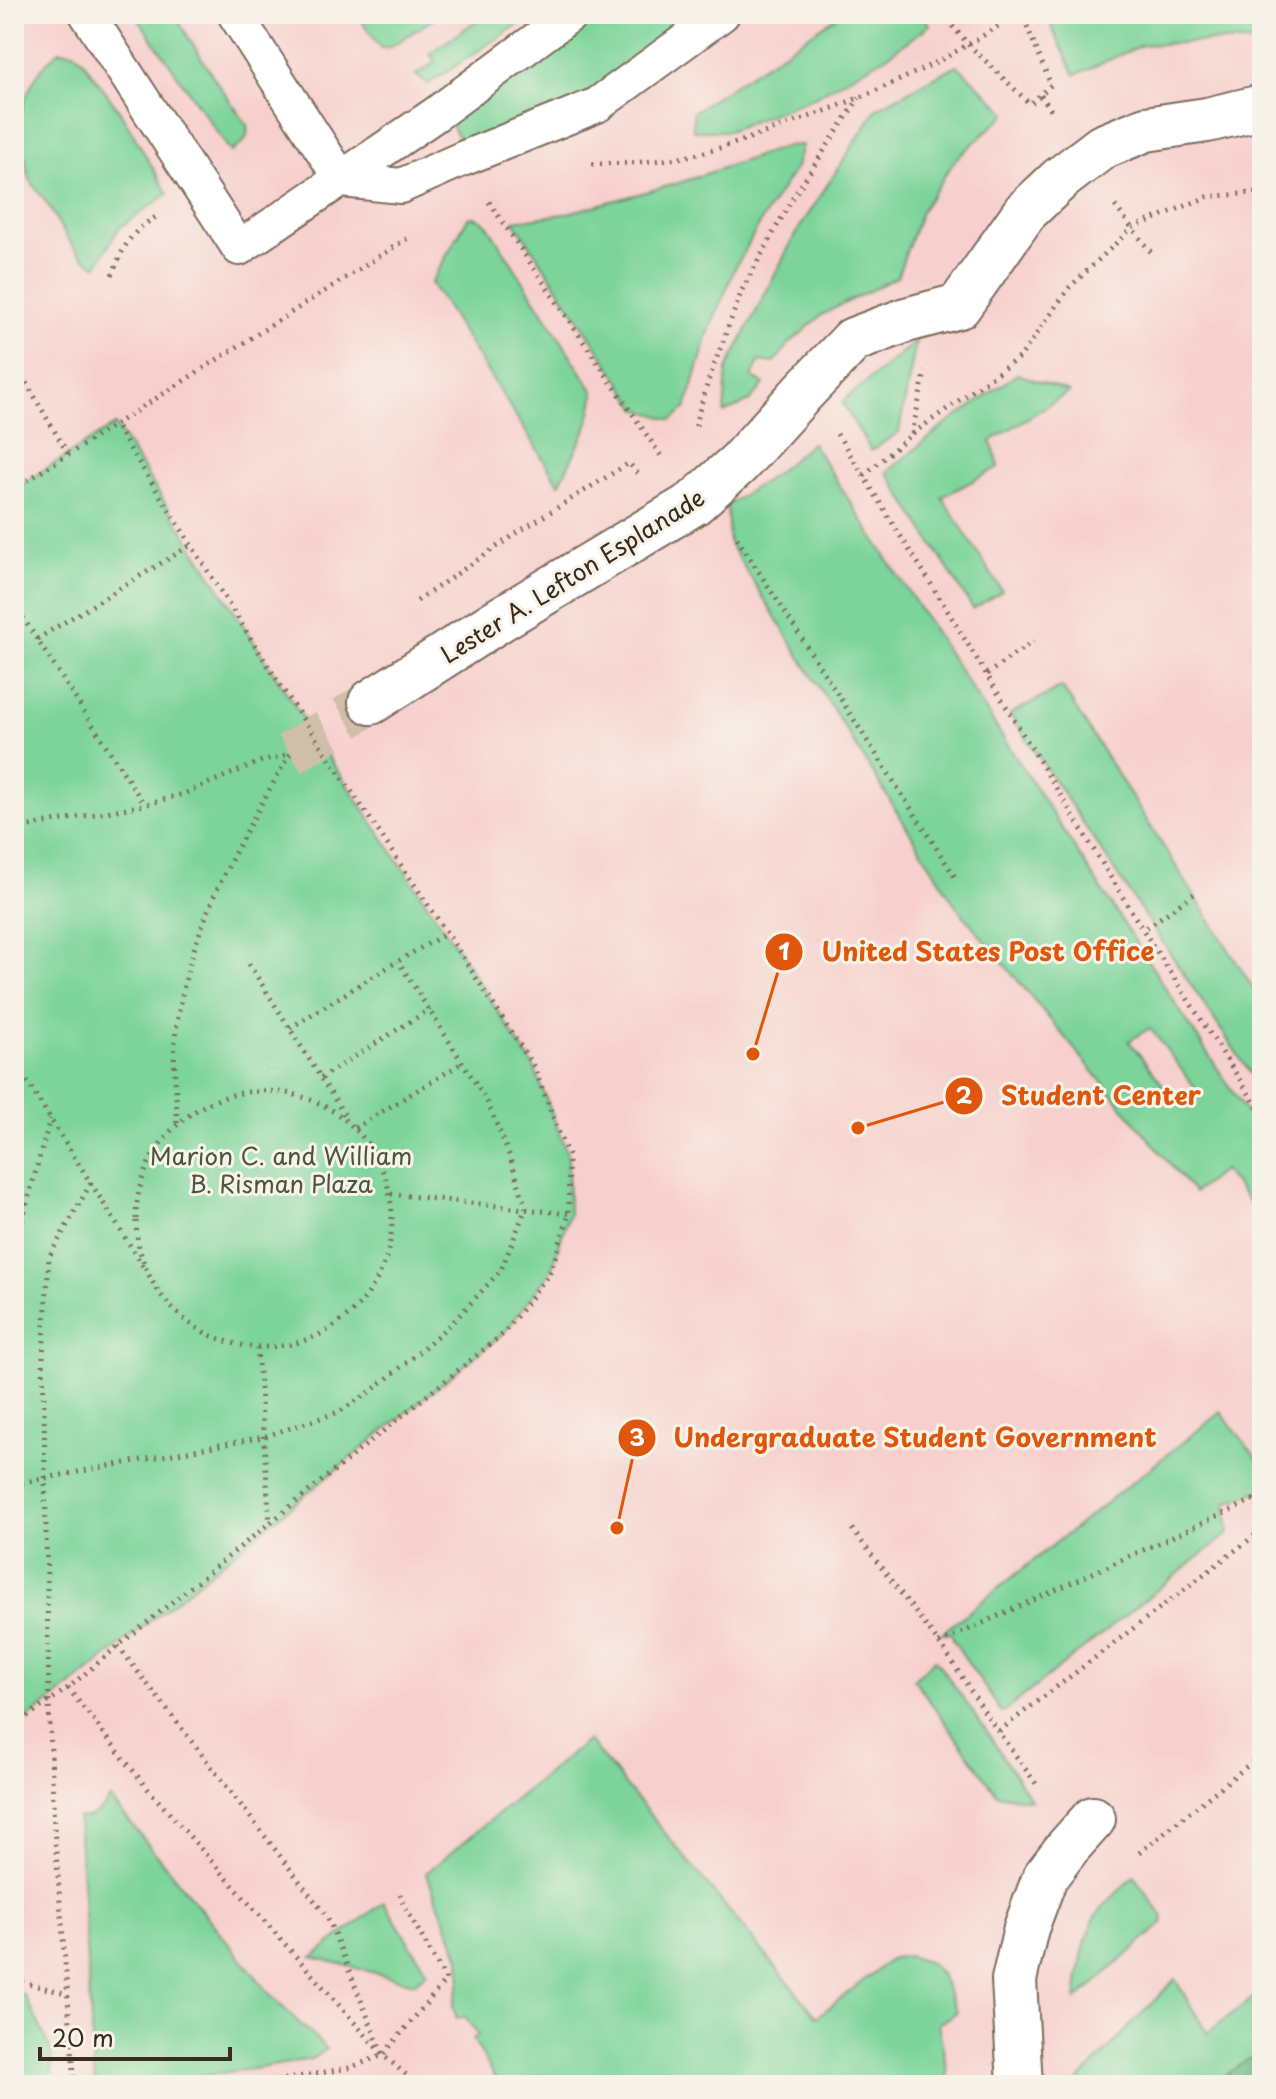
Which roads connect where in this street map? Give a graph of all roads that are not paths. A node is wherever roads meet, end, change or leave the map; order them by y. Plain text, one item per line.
1 (87, 14) edge
2 (235, 14) edge
3 (571, 14) edge
4 (722, 14) edge
5 (1262, 107) edge
6 (342, 180) junction
7 (371, 702) tunnel mouth
8 (1093, 1819) dead end
9 (1020, 2085) edge

1 - 6 lane
2 - 6 lane
3 - 6 lane
4 - 6 lane
5 - 7 street, Lester A. Lefton Esplanade
8 - 9 street

